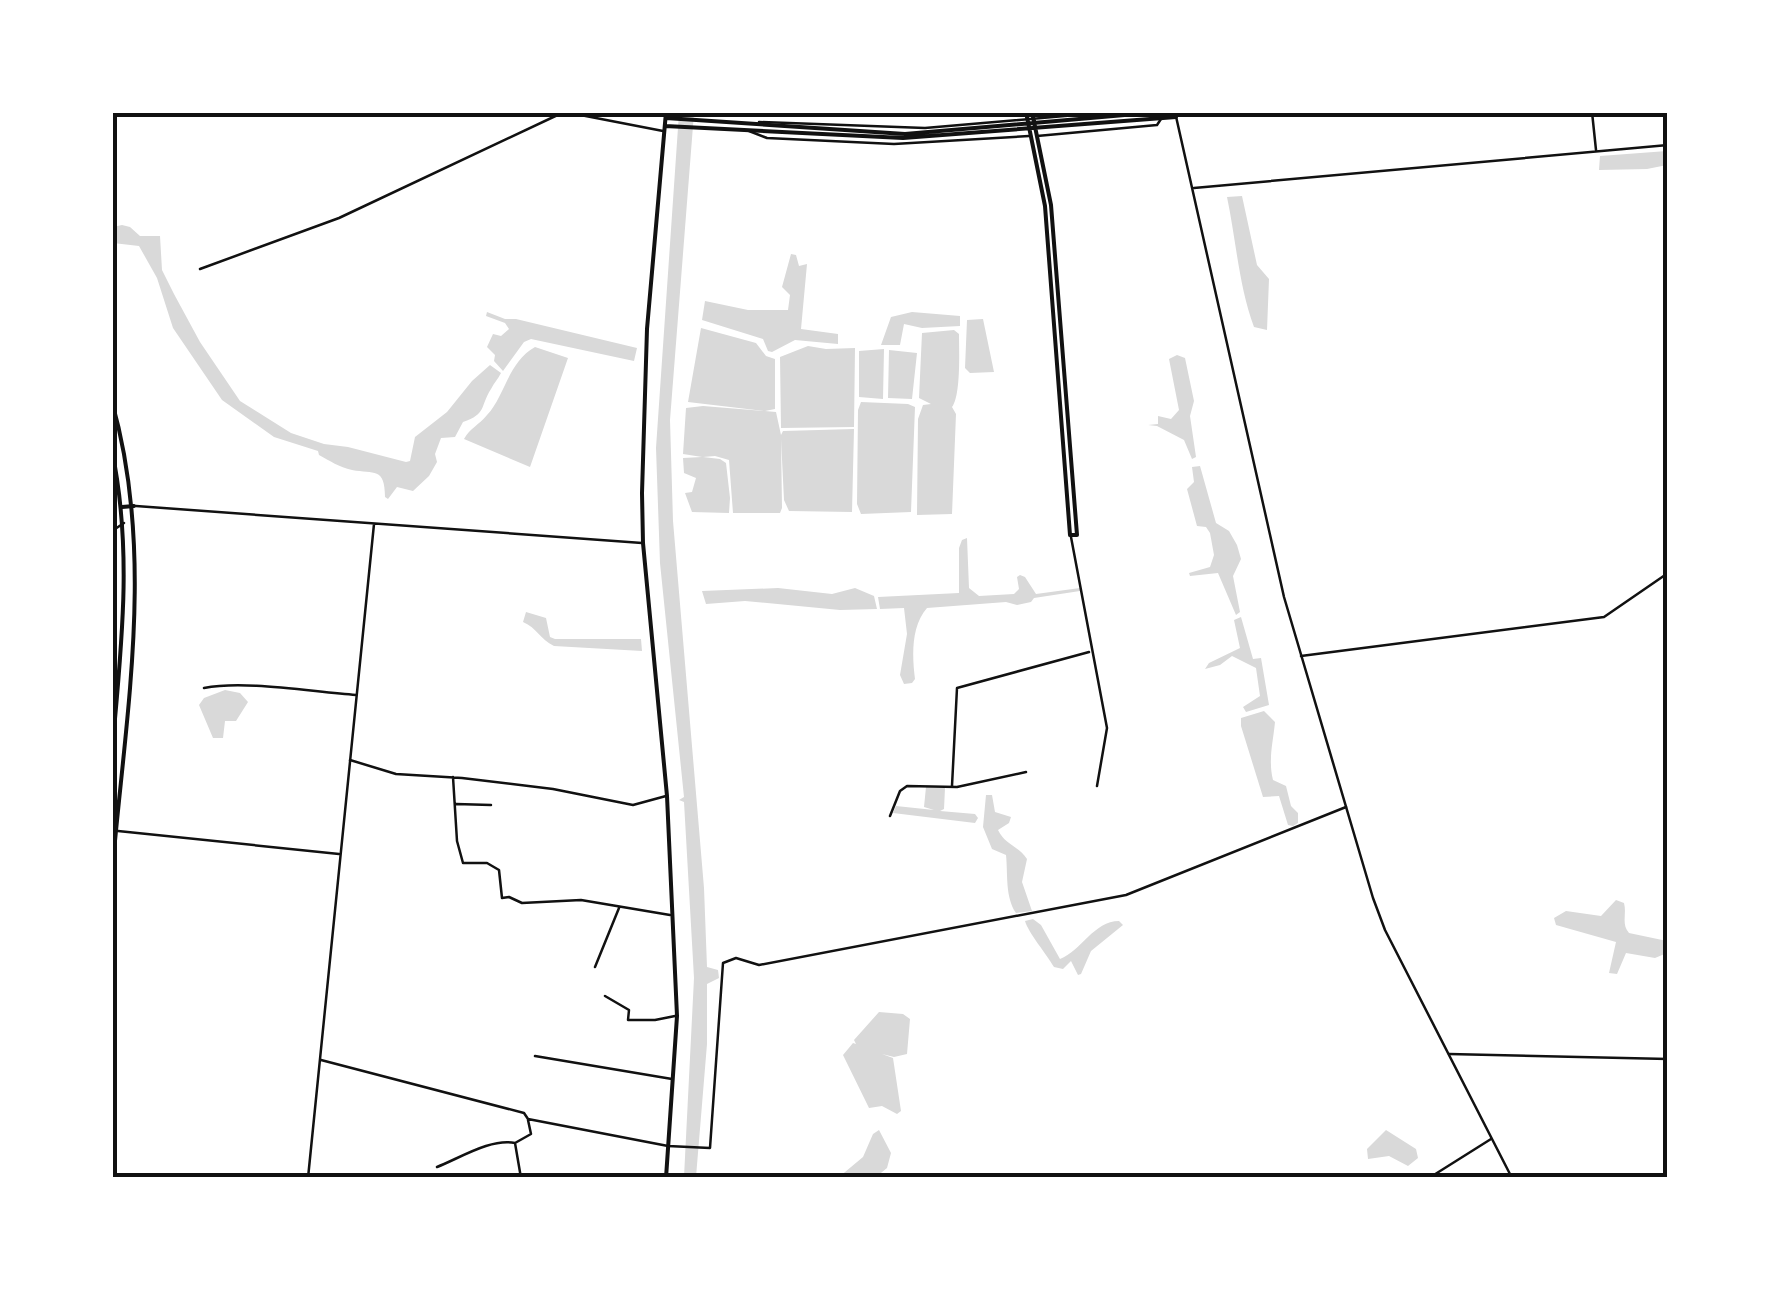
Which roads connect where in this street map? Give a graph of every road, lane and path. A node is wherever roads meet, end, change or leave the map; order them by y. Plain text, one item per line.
1 (564, 112) edge
2 (1029, 112) edge
3 (1111, 112) edge
4 (1592, 112) edge
5 (666, 115) edge
6 (1160, 115) edge
7 (1176, 115) edge
8 (664, 128) junction
9 (748, 128) junction
10 (1032, 128) junction
11 (1668, 145) edge
12 (1596, 151) junction
13 (1194, 188) junction
14 (200, 269) dead end
15 (112, 402) edge
16 (112, 451) edge
17 (134, 506) junction
18 (122, 507) junction
19 (124, 523) junction
20 (374, 524) junction
21 (112, 531) edge
22 (1070, 536) joint
23 (643, 543) junction
24 (1668, 573) edge
25 (1091, 652) junction
26 (1302, 656) junction
27 (116, 675) edge
28 (130, 676) junction
29 (204, 688) dead end
30 (356, 695) junction
31 (112, 752) edge
32 (350, 760) junction
33 (1026, 772) dead end
34 (454, 778) junction
35 (952, 786) junction
36 (1097, 786) dead end
37 (667, 796) junction
38 (454, 804) junction
39 (492, 804) dead end
40 (1346, 807) junction
41 (890, 816) dead end
42 (114, 831) edge
43 (340, 854) junction
44 (112, 874) edge
45 (620, 906) junction
46 (673, 915) junction
47 (595, 967) dead end
48 (606, 996) dead end
49 (677, 1016) junction
50 (1449, 1054) junction
51 (534, 1056) dead end
52 (320, 1059) junction
53 (1668, 1059) edge
54 (674, 1079) junction
55 (528, 1119) junction
56 (1492, 1138) junction
57 (515, 1144) junction
58 (671, 1146) junction
59 (437, 1166) dead end
60 (308, 1178) edge
61 (522, 1178) edge
62 (666, 1178) edge
63 (1429, 1178) edge
64 (1512, 1178) edge

1 - 8 street
1 - 14 street
2 - 10 main road
3 - 10 street
4 - 12 street
5 - 8 main road
5 - 9 main road
6 - 7 main road
6 - 10 main road
6 - 10 street
7 - 13 street
8 - 9 main road
8 - 23 main road
9 - 10 main road
9 - 10 street
10 - 22 main road
11 - 12 street
12 - 13 street
13 - 26 street
15 - 17 main road
16 - 18 main road
17 - 18 main road
17 - 20 street
17 - 28 main road
18 - 19 main road
19 - 21 street
19 - 27 main road
20 - 23 street
20 - 30 street
22 - 25 street
23 - 37 main road
24 - 26 street
25 - 35 street
25 - 36 street
26 - 40 street
27 - 28 main road
27 - 31 main road
28 - 42 main road
29 - 30 street
30 - 32 street
32 - 34 street
32 - 43 street
33 - 35 street
34 - 37 street
34 - 38 street
35 - 41 street
37 - 46 main road
38 - 39 street
38 - 45 street
40 - 50 street
40 - 58 street
42 - 43 street
42 - 44 main road
43 - 52 street
45 - 46 street
45 - 47 street
46 - 49 main road
48 - 49 street
49 - 54 main road
50 - 53 street
50 - 56 street
51 - 54 street
52 - 55 street
52 - 60 street
54 - 58 main road
55 - 57 street
55 - 58 street
56 - 63 street
56 - 64 street
57 - 59 street
57 - 61 street
58 - 62 main road

